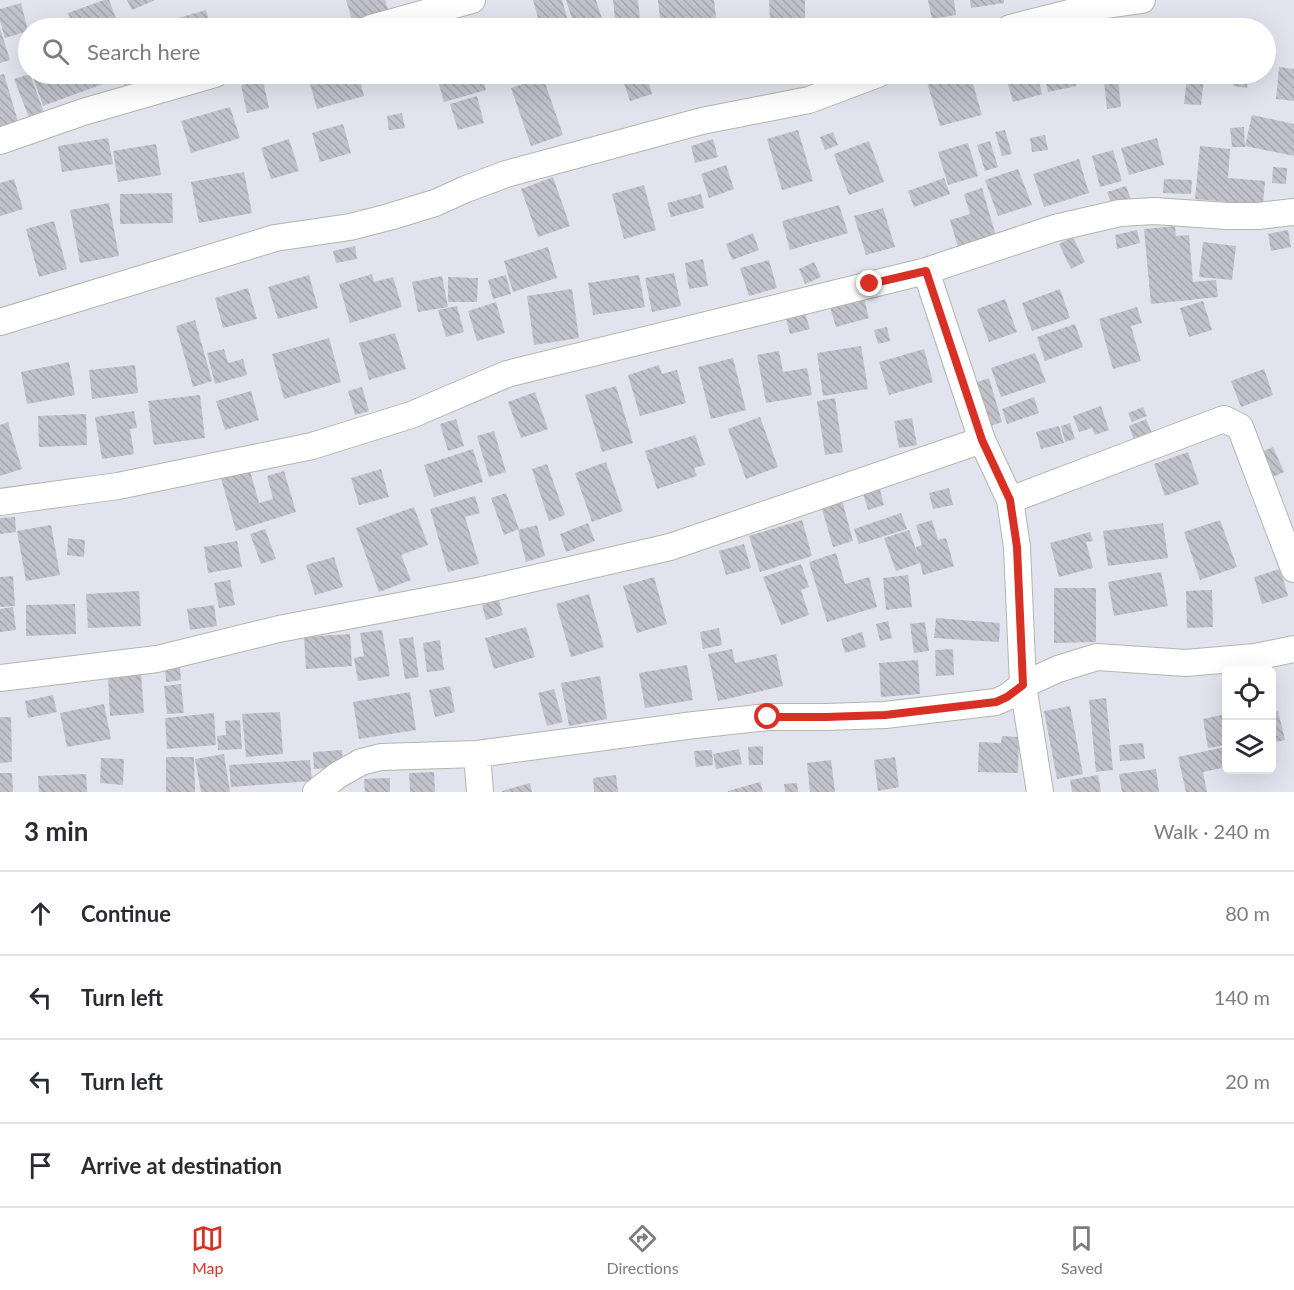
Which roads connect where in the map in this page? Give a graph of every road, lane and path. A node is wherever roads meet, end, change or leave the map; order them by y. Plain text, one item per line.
1 (1142, 0) edge
2 (460, 1) edge
3 (404, 18) edge
4 (1052, 18) edge
5 (180, 84) edge
6 (851, 84) edge
7 (0, 141) edge
8 (1294, 212) edge
9 (926, 271) junction
10 (0, 322) edge
11 (982, 440) junction
12 (1010, 500) junction
13 (0, 502) edge
14 (1294, 569) edge
15 (1294, 649) edge
16 (0, 678) edge
17 (1023, 685) junction
18 (477, 754) junction
19 (316, 792) edge
20 (480, 792) edge
21 (1040, 792) edge

1 - 4 street
2 - 3 street
5 - 7 street
6 - 10 street
8 - 9 street
9 - 11 street
9 - 13 street
11 - 12 street
11 - 16 street
12 - 14 street
12 - 17 street
15 - 17 street
17 - 18 street
17 - 21 street
18 - 19 street
18 - 20 street

